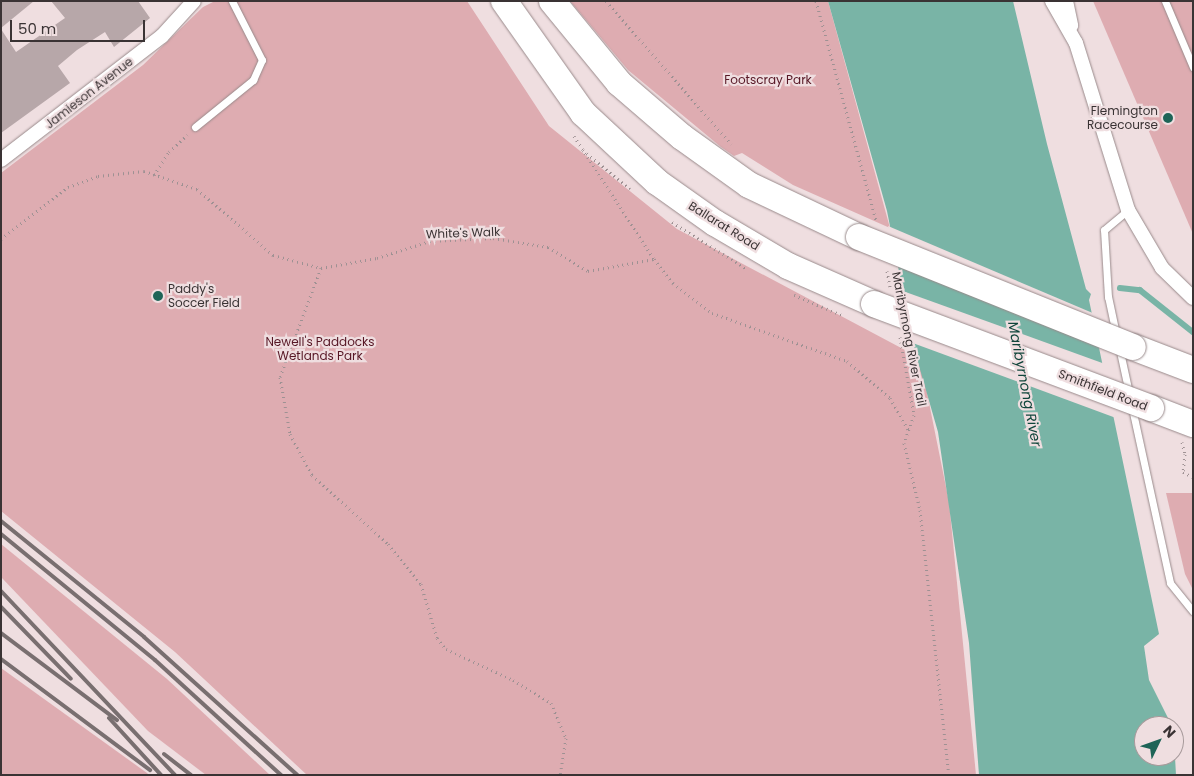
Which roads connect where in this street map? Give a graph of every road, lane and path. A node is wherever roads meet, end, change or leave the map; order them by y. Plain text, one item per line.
1 (194, 1) edge
2 (232, 1) edge
3 (504, 1) edge
4 (552, 1) edge
5 (606, 1) edge
6 (816, 1) edge
7 (1052, 1) edge
8 (1066, 1) edge
9 (1165, 1) edge
10 (1076, 43) junction
11 (1193, 68) edge
12 (583, 113) junction
13 (196, 127) joint
14 (736, 152) dead end
15 (1, 160) edge
16 (154, 175) junction
17 (1128, 210) junction
18 (868, 230) junction
19 (1, 239) edge
20 (654, 259) junction
21 (885, 261) dead end
22 (322, 268) junction
23 (1193, 298) edge
24 (883, 301) junction
25 (898, 326) dead end
26 (1014, 356) joint
27 (1193, 370) edge
28 (908, 429) junction
29 (1185, 431) edge
30 (1193, 477) edge
31 (1193, 611) edge
32 (560, 775) edge
33 (949, 775) edge

1 - 15 street, Jamieson Avenue
2 - 13 lane
3 - 12 highway, Ballarat Road
4 - 18 highway
5 - 14 path
6 - 18 path
7 - 10 street
8 - 10 street
9 - 11 lane
10 - 17 street
12 - 20 path
12 - 24 highway, Ballarat Road
13 - 16 path
16 - 19 path, White's Walk
16 - 22 path, White's Walk
17 - 23 street
17 - 31 lane
18 - 27 highway, bridge
20 - 22 path, White's Walk
20 - 28 path
21 - 24 path, Maribyrnong River Trail
22 - 32 path
24 - 26 highway, Ballarat Road, bridge
25 - 28 path, Maribyrnong River Trail
26 - 29 highway, Smithfield Road, bridge
28 - 33 path, Maribyrnong River Trail
29 - 30 path

